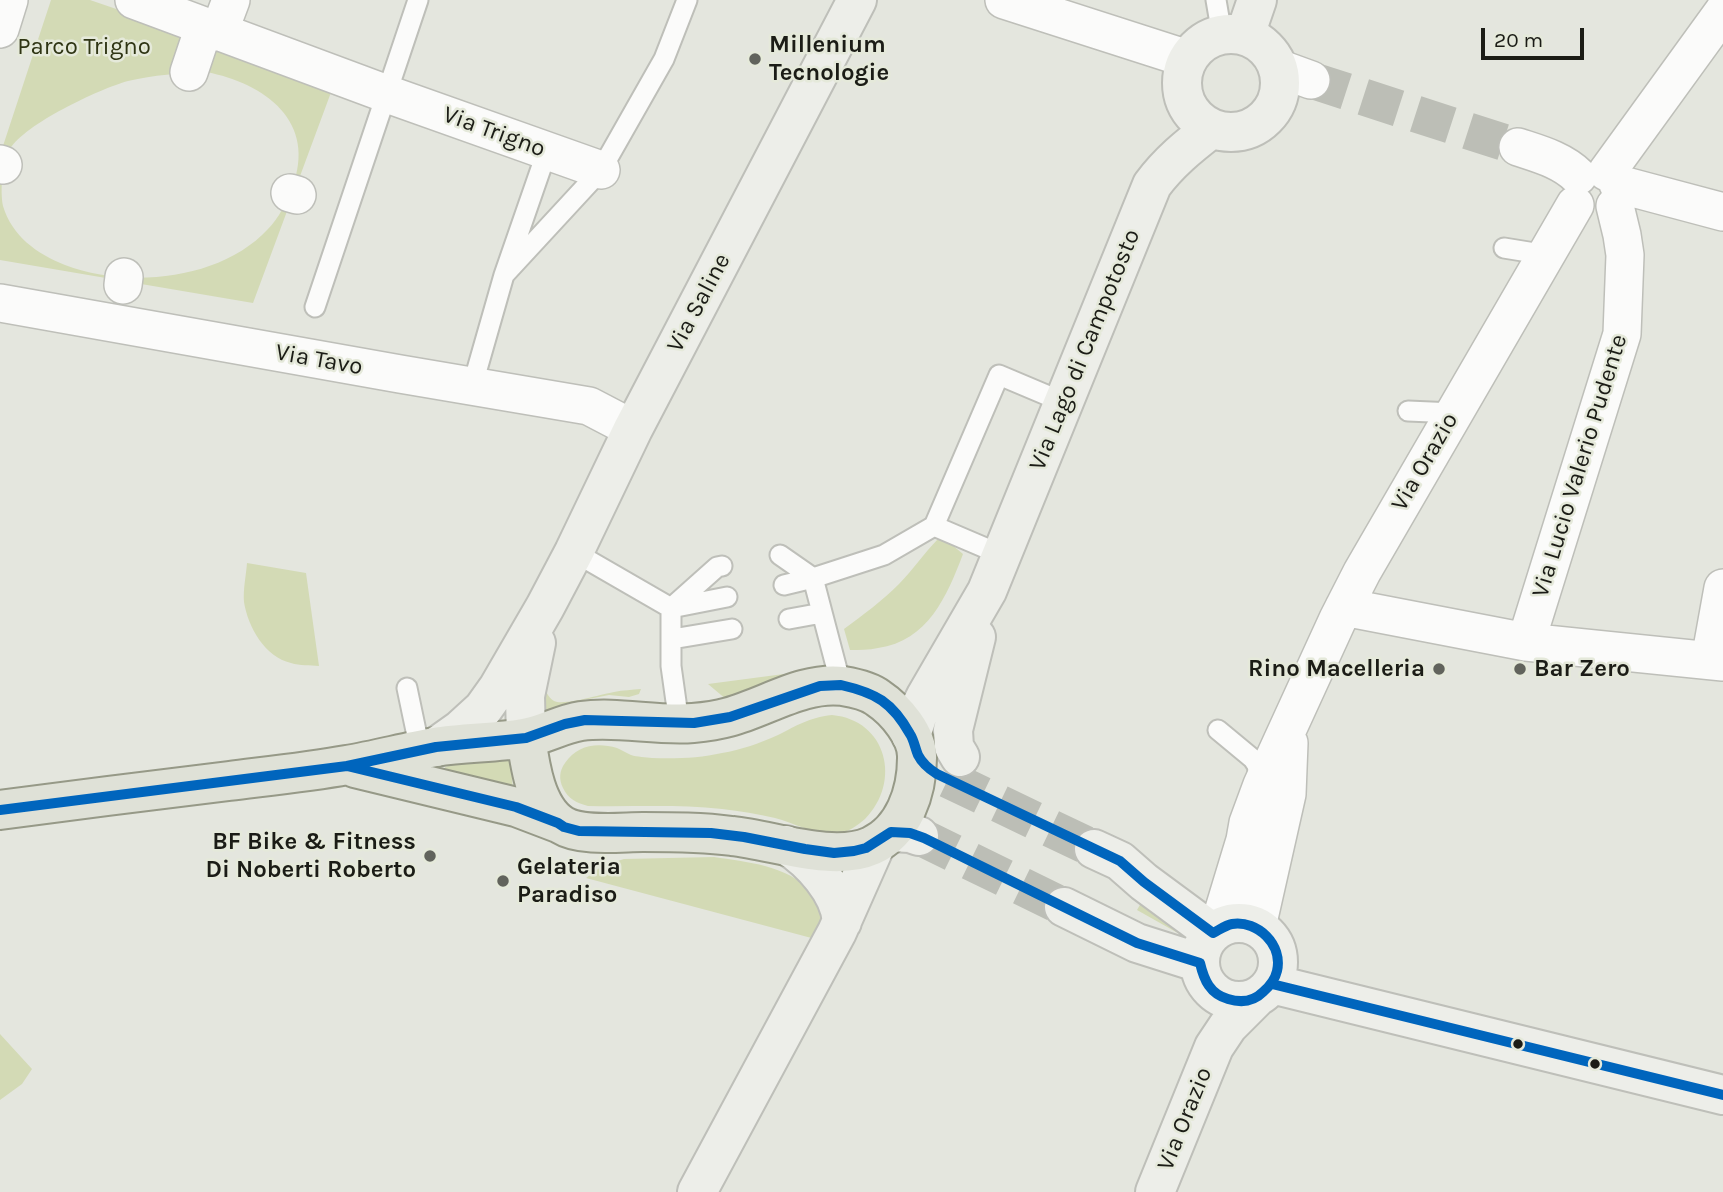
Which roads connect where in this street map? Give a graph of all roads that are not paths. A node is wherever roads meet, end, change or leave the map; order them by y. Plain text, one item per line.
1 (9, 0) edge
2 (134, 0) edge
3 (418, 0) edge
4 (687, 0) edge
5 (857, 0) edge
6 (1004, 0) edge
7 (1258, 0) edge
8 (1723, 12) edge
9 (217, 23) edge
10 (1227, 23) edge
11 (0, 29) edge
12 (1188, 59) junction
13 (189, 72) dead end
14 (387, 93) junction
15 (1212, 129) junction
16 (1518, 147) tunnel mouth
17 (547, 151) junction
18 (601, 170) junction
19 (1599, 189) junction
20 (1723, 212) edge
21 (1504, 248) dead end
22 (1547, 255) junction
23 (504, 275) junction
24 (0, 303) edge
25 (315, 307) dead end
26 (472, 387) junction
27 (1063, 402) junction
28 (1408, 411) dead end
29 (1454, 412) junction
30 (633, 429) junction
31 (934, 526) junction
32 (574, 552) junction
33 (780, 555) dead end
34 (1002, 555) junction
35 (722, 566) dead end
36 (813, 578) junction
37 (784, 584) dead end
38 (1723, 588) edge
39 (987, 591) junction
40 (727, 597) dead end
41 (545, 607) junction
42 (1344, 607) junction
43 (671, 608) junction
44 (822, 613) junction
45 (789, 619) dead end
46 (732, 629) dead end
47 (672, 639) junction
48 (1526, 642) junction
49 (1716, 661) edge
50 (841, 685) junction
51 (407, 688) dead end
52 (679, 723) junction
53 (1290, 726) junction
54 (1219, 730) dead end
55 (526, 738) junction
56 (914, 745) junction
57 (428, 749) junction
58 (347, 766) junction
59 (1262, 785) junction
60 (0, 810) edge
61 (558, 822) junction
62 (895, 837) junction
63 (786, 845) junction
64 (1094, 849) tunnel mouth
65 (1064, 907) tunnel mouth
66 (842, 922) junction
67 (1257, 927) junction
68 (1211, 954) junction
69 (1264, 991) junction
70 (1214, 1047) junction
71 (1723, 1095) edge
72 (697, 1192) edge
73 (1155, 1192) edge

1 - 11 street
2 - 9 street, Via Trigno
3 - 14 lane
4 - 18 lane
5 - 30 street, Via Saline
6 - 12 street
7 - 10 street
8 - 19 street, Via Orazio
9 - 13 street
9 - 14 street, Via Trigno
10 - 12 street
10 - 15 street
12 - 15 street
14 - 17 street, Via Trigno
14 - 25 lane
15 - 27 street, Via Lago di Campotosto
16 - 19 street
17 - 18 street, Via Trigno
17 - 23 lane
18 - 23 lane
19 - 20 street
19 - 22 street, Via Orazio
19 - 48 street, Via Lucio Valerio Pudente
21 - 22 lane
22 - 29 street, Via Orazio
23 - 26 lane
24 - 26 street, Via Tavo
26 - 30 street, Via Tavo
27 - 31 lane
27 - 34 street, Via Lago di Campotosto
28 - 29 lane
29 - 42 street, Via Orazio
30 - 32 street, Via Saline
31 - 34 lane
31 - 36 lane
32 - 41 street, Via Saline
32 - 43 lane
33 - 36 lane
34 - 39 street, Via Lago di Campotosto
35 - 43 lane
36 - 37 lane
36 - 44 lane
38 - 49 street
39 - 56 street, Via Lago di Campotosto
39 - 56 street, Via Lago di Campotosto
40 - 43 lane
41 - 55 street, Via Saline
41 - 57 street, Via Saline
42 - 48 street
42 - 53 street, Via Orazio
43 - 47 lane
44 - 45 lane
44 - 50 lane
46 - 47 lane
47 - 52 lane
48 - 49 street
50 - 52 main road
50 - 56 main road
51 - 57 lane
52 - 55 main road
53 - 59 street, Via Orazio
53 - 67 street, Via Orazio
54 - 59 lane
55 - 57 main road
55 - 61 main road
56 - 62 main road
57 - 58 main road
58 - 60 main road
58 - 61 main road
59 - 68 street, Via Orazio
61 - 63 main road
62 - 63 main road
62 - 66 street
63 - 66 street
64 - 68 street
65 - 68 street
66 - 72 street
67 - 68 street
67 - 69 street
68 - 69 street
68 - 70 street, Via Orazio
69 - 70 street, Via Orazio
69 - 71 street
70 - 73 street, Via Orazio

